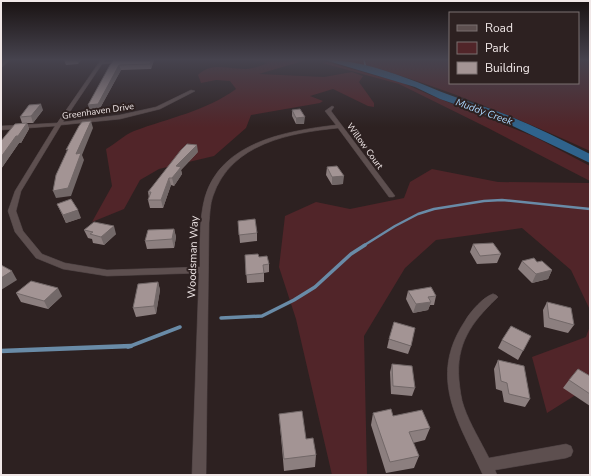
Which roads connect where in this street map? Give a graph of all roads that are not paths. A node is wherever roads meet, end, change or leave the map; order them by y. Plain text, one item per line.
1 (88, 82) edge
2 (193, 91) dead end
3 (332, 107) dead end
4 (60, 124) junction
5 (340, 126) junction
6 (1, 128) edge
7 (391, 196) dead end
8 (204, 270) junction
9 (493, 297) dead end
10 (566, 451) dead end
11 (488, 470) edge
12 (200, 475) edge

1 - 4 street
2 - 4 street, Greenhaven Drive
3 - 5 street, Willow Court
4 - 6 street, Greenhaven Drive
4 - 8 street
5 - 7 street, Willow Court
5 - 8 street, Woodsman Way
8 - 12 street, Woodsman Way
9 - 11 street
10 - 11 street

